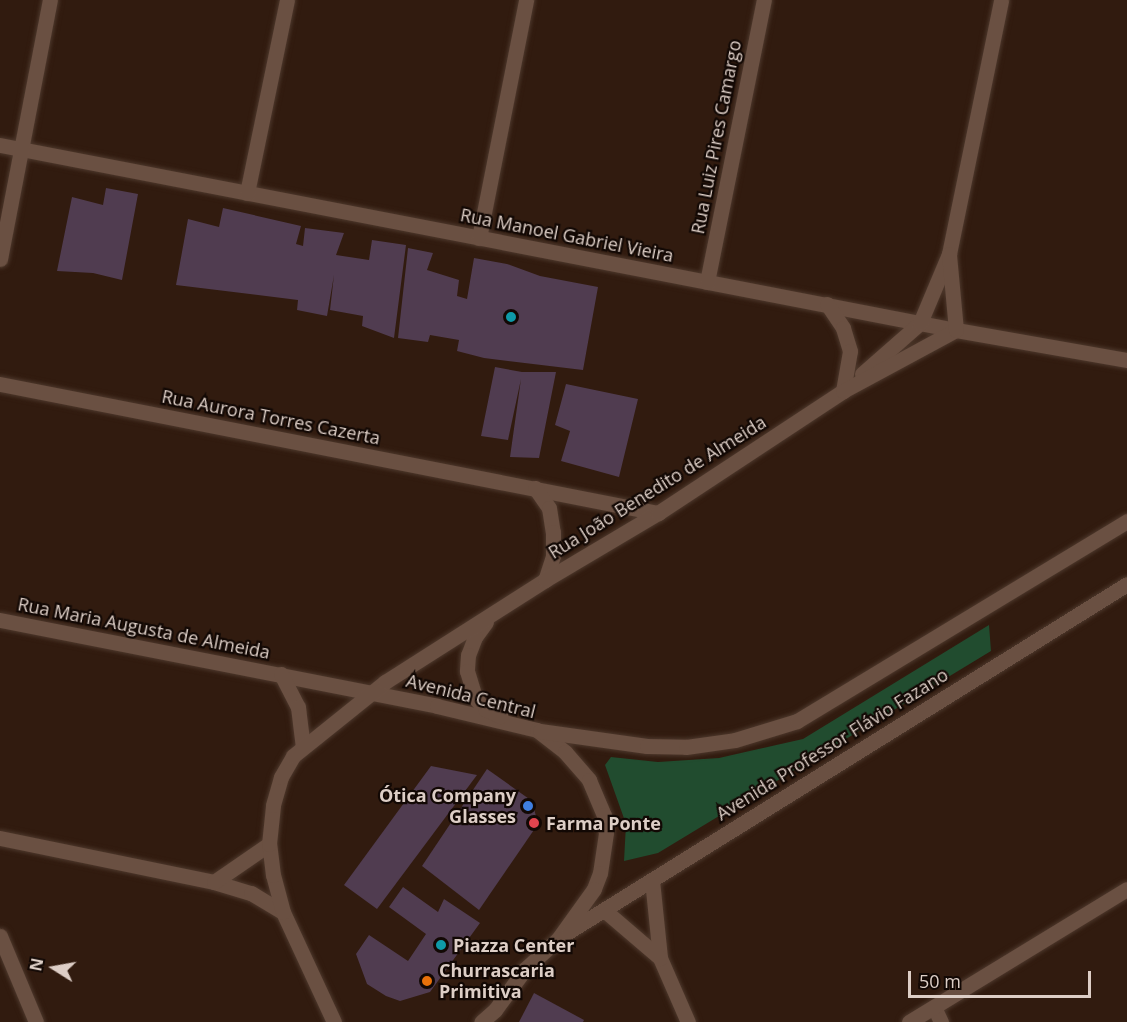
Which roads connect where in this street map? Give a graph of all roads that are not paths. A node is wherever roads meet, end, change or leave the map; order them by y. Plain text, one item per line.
1 (50, 0) edge
2 (286, 0) edge
3 (526, 0) edge
4 (764, 0) edge
5 (1001, 0) edge
6 (0, 145) edge
7 (21, 150) junction
8 (247, 193) junction
9 (479, 238) junction
10 (949, 254) junction
11 (0, 259) edge
12 (707, 282) junction
13 (827, 304) junction
14 (920, 323) junction
15 (957, 330) junction
16 (1127, 360) edge
17 (0, 384) edge
18 (843, 391) junction
19 (535, 488) junction
20 (658, 513) junction
21 (1127, 521) edge
22 (545, 580) junction
23 (1127, 584) edge
24 (491, 615) junction
25 (0, 620) edge
26 (281, 674) junction
27 (374, 692) junction
28 (537, 730) junction
29 (303, 745) junction
30 (0, 838) edge
31 (270, 844) junction
32 (652, 879) junction
33 (214, 882) junction
34 (1127, 889) edge
35 (604, 910) junction
36 (283, 912) junction
37 (0, 936) edge
38 (558, 939) junction
39 (660, 958) junction
40 (934, 1007) junction
41 (492, 1016) edge
42 (36, 1022) edge
43 (334, 1022) edge
44 (481, 1022) edge
45 (688, 1022) edge
46 (909, 1022) edge
47 (941, 1022) edge

1 - 7 street
2 - 8 street
3 - 9 street
4 - 12 street, Rua Luiz Pires Camargo
5 - 10 street, Rua João Benedito de Almeida
6 - 7 street, Rua Manoel Gabriel Vieira
7 - 8 street, Rua Manoel Gabriel Vieira
7 - 11 street
8 - 9 street, Rua Manoel Gabriel Vieira
9 - 12 street, Rua Manoel Gabriel Vieira
10 - 14 street, Rua João Benedito de Almeida
10 - 15 street, Rua João Benedito de Almeida
12 - 13 street, Rua Manoel Gabriel Vieira
13 - 14 street, Rua Manoel Gabriel Vieira
13 - 18 street
14 - 15 street, Rua Manoel Gabriel Vieira
14 - 18 street, Rua João Benedito de Almeida
15 - 16 street, Rua Manoel Gabriel Vieira
15 - 18 street, Rua João Benedito de Almeida
17 - 19 street, Rua Aurora Torres Cazerta
18 - 20 street, Rua João Benedito de Almeida
19 - 20 street, Rua Aurora Torres Cazerta
19 - 22 street
20 - 22 street, Rua João Benedito de Almeida
21 - 28 street, Avenida Professor Flávio Fazano
22 - 24 street, Rua João Benedito de Almeida
23 - 32 street, Avenida Professor Flávio Fazano
24 - 27 street, Rua João Benedito de Almeida
24 - 28 street, Rua João Benedito de Almeida
25 - 26 street, Rua Maria Augusta de Almeida
26 - 27 street, Rua Maria Augusta de Almeida
26 - 29 street, Rua Maria Augusta de Almeida
27 - 28 street, Avenida Central
27 - 29 street
28 - 38 street, Avenida Central
29 - 31 street
30 - 33 street
31 - 33 street
31 - 36 street
32 - 35 street, Avenida Professor Flávio Fazano
32 - 39 street
33 - 36 street
34 - 40 street
35 - 38 street, Avenida Professor Flávio Fazano
35 - 39 street
36 - 43 street
37 - 42 street
38 - 41 street, Avenida Central
39 - 45 street
40 - 46 street
40 - 47 street
41 - 44 street, Avenida Central

